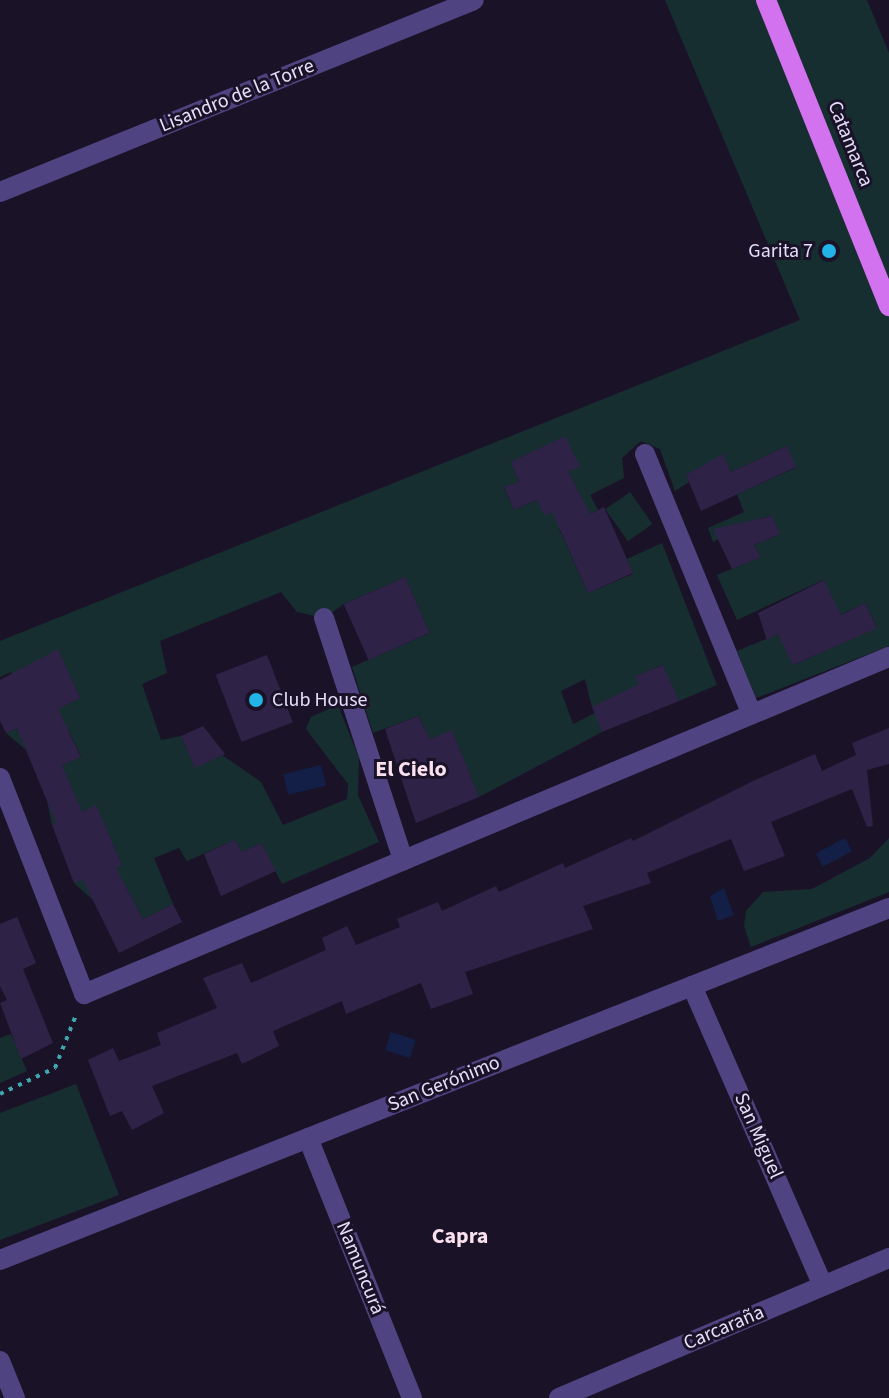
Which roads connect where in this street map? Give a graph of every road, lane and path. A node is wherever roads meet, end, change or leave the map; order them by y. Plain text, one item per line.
1 (474, 0) edge
2 (766, 0) edge
3 (0, 192) edge
4 (889, 306) edge
5 (645, 454) dead end
6 (324, 618) dead end
7 (889, 657) edge
8 (751, 713) junction
9 (0, 778) edge
10 (403, 860) junction
11 (889, 908) edge
12 (692, 986) junction
13 (84, 994) junction
14 (0, 1094) edge
15 (308, 1138) junction
16 (889, 1258) edge
17 (0, 1260) edge
18 (823, 1286) junction
19 (0, 1361) edge
20 (15, 1398) edge
21 (412, 1398) edge
22 (559, 1398) edge

1 - 3 street, Lisandro de la Torre
2 - 4 main road, Catamarca
5 - 8 street
6 - 10 street
7 - 8 street
8 - 10 street
9 - 13 street
10 - 13 street
11 - 12 street, San Gerónimo
12 - 15 street, San Gerónimo
12 - 18 street, San Miguel
13 - 14 path
15 - 17 street, San Gerónimo
15 - 21 street, Namuncurá
16 - 18 street, Carcaraña
18 - 22 street, Carcaraña
19 - 20 street

